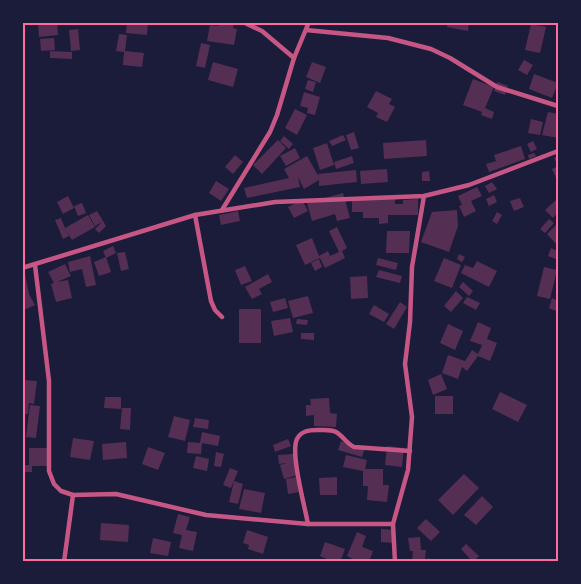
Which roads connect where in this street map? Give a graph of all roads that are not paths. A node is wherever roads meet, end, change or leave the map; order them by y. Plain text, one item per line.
1 (243, 22) edge
2 (309, 22) edge
3 (306, 30) junction
4 (294, 58) junction
5 (558, 106) edge
6 (558, 151) edge
7 (424, 196) junction
8 (222, 210) junction
9 (195, 215) junction
10 (34, 264) junction
11 (22, 268) edge
12 (222, 317) dead end
13 (410, 451) junction
14 (73, 494) junction
15 (308, 524) junction
16 (393, 524) junction
17 (64, 562) edge
18 (395, 562) edge

1 - 4 street
2 - 3 street
3 - 4 street
3 - 5 street
4 - 8 street
6 - 7 street
7 - 8 street
7 - 13 street
8 - 9 street
9 - 10 street
9 - 12 street
10 - 11 street
10 - 14 street
13 - 15 street
13 - 16 street
14 - 15 street
14 - 17 street
15 - 16 street
16 - 18 street

